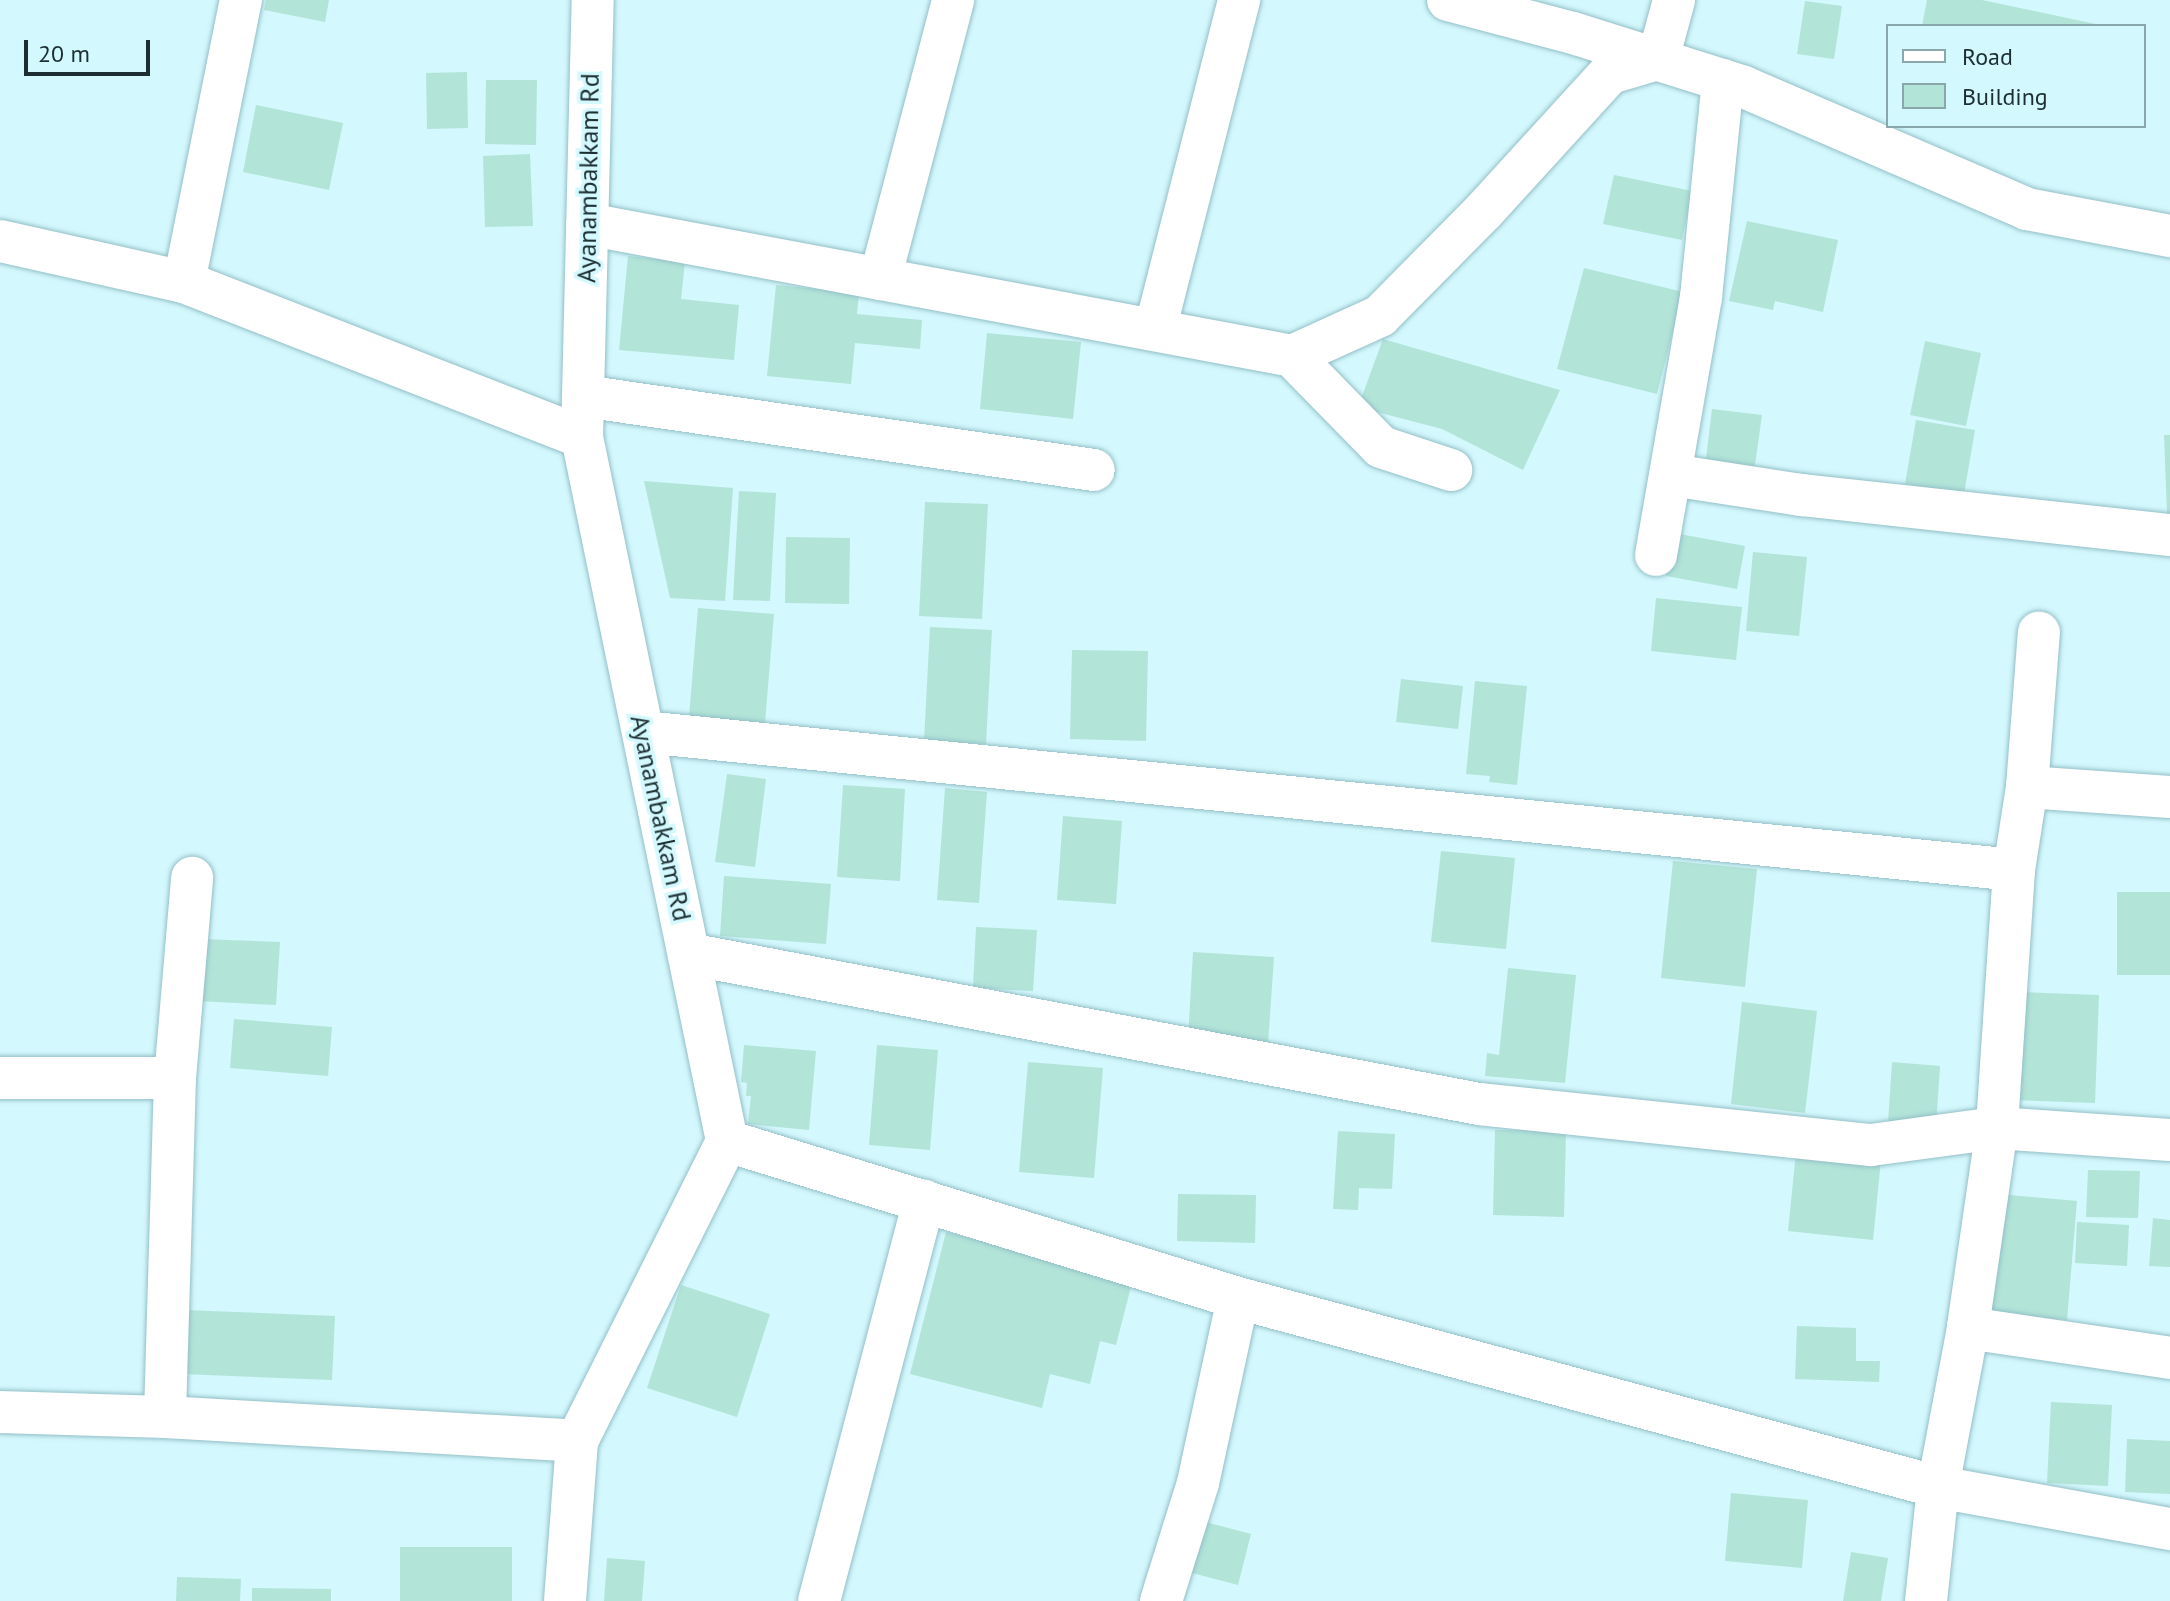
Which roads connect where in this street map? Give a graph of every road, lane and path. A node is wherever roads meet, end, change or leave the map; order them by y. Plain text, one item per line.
1 (241, 0) edge
2 (593, 0) edge
3 (953, 0) edge
4 (1239, 0) edge
5 (1448, 0) edge
6 (1674, 0) edge
7 (1658, 59) junction
8 (1723, 80) junction
9 (587, 224) junction
10 (2170, 236) edge
11 (0, 241) edge
12 (880, 279) junction
13 (184, 282) junction
14 (1155, 330) junction
15 (1292, 356) junction
16 (582, 416) junction
17 (1094, 470) dead end
18 (1451, 470) dead end
19 (1671, 475) junction
20 (2170, 535) edge
21 (1656, 555) dead end
22 (2039, 632) dead end
23 (644, 732) junction
24 (2027, 787) junction
25 (2170, 797) edge
26 (2014, 870) junction
27 (192, 878) dead end
28 (689, 954) junction
29 (0, 1078) edge
30 (175, 1078) junction
31 (1997, 1128) junction
32 (2170, 1140) edge
33 (727, 1141) junction
34 (924, 1201) junction
35 (1238, 1298) junction
36 (1968, 1328) junction
37 (2170, 1358) edge
38 (0, 1412) edge
39 (165, 1417) junction
40 (577, 1441) junction
41 (1938, 1487) junction
42 (2170, 1529) edge
43 (565, 1601) edge
44 (819, 1601) edge
45 (1161, 1601) edge
46 (1926, 1601) edge

1 - 13 street
2 - 9 street, Ayanambakkam Rd
3 - 12 street
4 - 14 street
5 - 7 street
6 - 7 street
7 - 8 street
7 - 15 street
8 - 10 street
8 - 19 street
9 - 12 street
9 - 16 street, Ayanambakkam Rd
11 - 13 street
12 - 14 street
13 - 16 street
14 - 15 street
15 - 18 street
16 - 17 street
16 - 23 street, Ayanambakkam Rd
19 - 20 street
19 - 21 street
22 - 24 street
23 - 26 street
23 - 28 street, Ayanambakkam Rd
24 - 25 street
24 - 26 street
26 - 31 street
27 - 30 street
28 - 31 street
28 - 33 street, Ayanambakkam Rd
29 - 30 street
30 - 39 street
31 - 32 street
31 - 36 street
33 - 34 street
33 - 40 street
34 - 35 street
34 - 44 street
35 - 41 street
35 - 45 street
36 - 37 street
36 - 41 street
38 - 39 street
39 - 40 street
40 - 43 street
41 - 42 street
41 - 46 street

